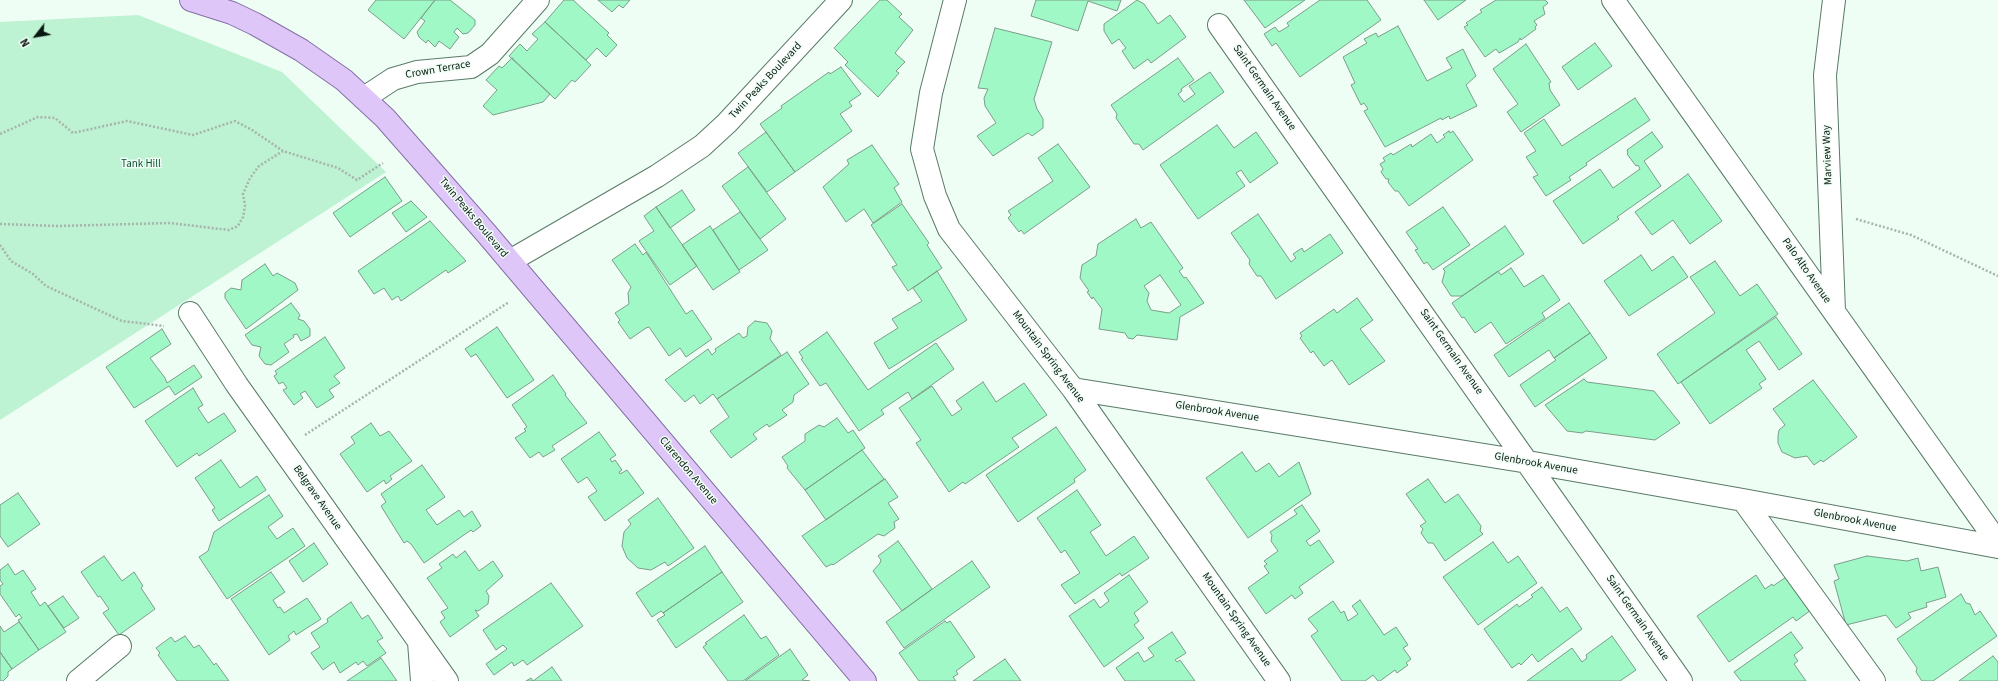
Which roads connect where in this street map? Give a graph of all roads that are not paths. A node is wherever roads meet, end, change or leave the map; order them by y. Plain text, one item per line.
1 (191, 0) edge
2 (538, 0) edge
3 (841, 0) edge
4 (955, 0) edge
5 (1613, 0) edge
6 (1834, 0) edge
7 (1219, 25) dead end
8 (364, 98) junction
9 (510, 261) junction
10 (1834, 311) junction
11 (190, 313) dead end
12 (1073, 389) junction
13 (1528, 462) junction
14 (1743, 500) junction
15 (1998, 543) edge
16 (1998, 548) edge
17 (419, 642) junction
18 (120, 646) dead end
19 (78, 681) edge
20 (422, 681) edge
21 (447, 681) edge
22 (865, 681) edge
23 (1280, 681) edge
24 (1681, 681) edge
25 (1874, 681) edge

1 - 8 main road, Twin Peaks Boulevard
2 - 8 street, Crown Terrace
3 - 9 street, Twin Peaks Boulevard
4 - 12 street, Mountain Spring Avenue
5 - 10 street, Palo Alto Avenue
6 - 10 street, Marview Way
7 - 13 street, Saint Germain Avenue
8 - 9 main road, Twin Peaks Boulevard
9 - 22 main road, Clarendon Avenue
10 - 15 street, Palo Alto Avenue
11 - 17 street, Belgrave Avenue
12 - 13 street, Glenbrook Avenue
12 - 23 street, Mountain Spring Avenue
13 - 14 street, Glenbrook Avenue
13 - 24 street, Saint Germain Avenue
14 - 16 street, Glenbrook Avenue
14 - 25 street
17 - 20 street
17 - 21 street, Belgrave Avenue
18 - 19 street

